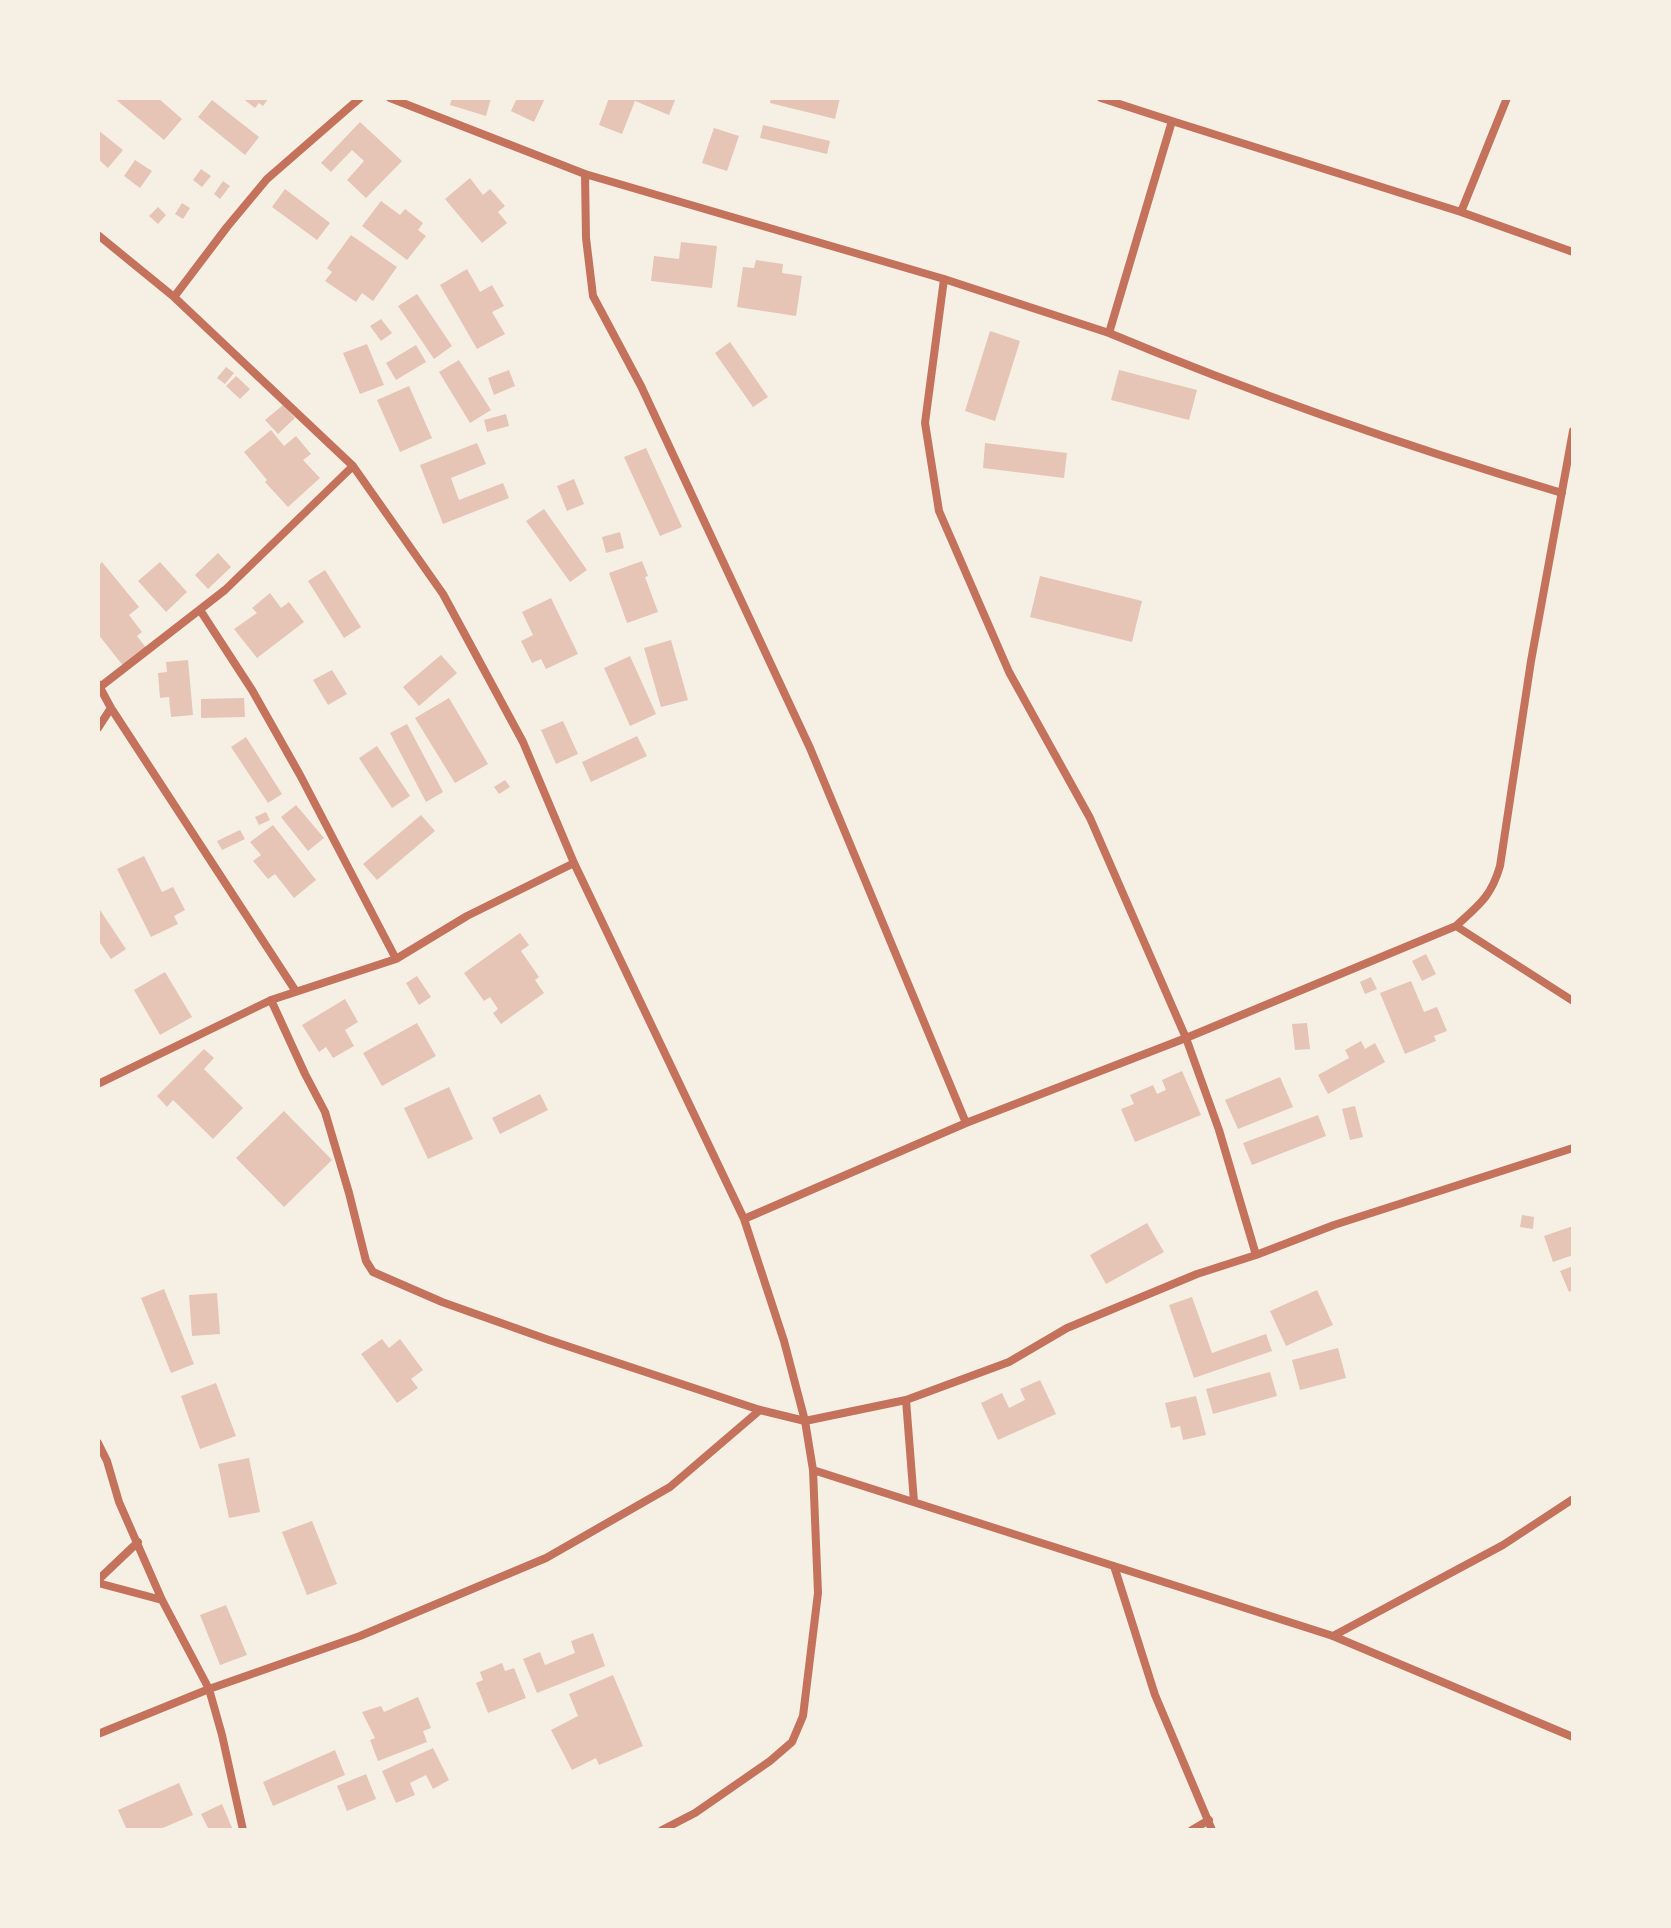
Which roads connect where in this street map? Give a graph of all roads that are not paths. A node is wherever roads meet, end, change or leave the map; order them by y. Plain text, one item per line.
1 (360, 98) edge
2 (390, 98) edge
3 (1101, 98) edge
4 (1507, 98) edge
5 (1172, 121) junction
6 (585, 174) junction
7 (1461, 212) junction
8 (98, 235) edge
9 (1573, 252) edge
10 (944, 279) junction
11 (174, 297) junction
12 (1109, 333) junction
13 (1573, 431) edge
14 (353, 466) junction
15 (1562, 493) junction
16 (200, 610) junction
17 (99, 685) edge
18 (111, 708) junction
19 (98, 728) edge
20 (574, 863) junction
21 (1456, 926) junction
22 (396, 959) junction
23 (295, 990) junction
24 (271, 1000) junction
25 (1573, 1001) edge
26 (1186, 1038) junction
27 (98, 1084) edge
28 (966, 1123) junction
29 (1573, 1148) edge
30 (744, 1219) junction
31 (1256, 1255) junction
32 (906, 1400) junction
33 (760, 1410) junction
34 (805, 1421) junction
35 (98, 1443) edge
36 (813, 1470) junction
37 (1573, 1499) edge
38 (914, 1502) junction
39 (138, 1542) junction
40 (1114, 1566) junction
41 (98, 1581) edge
42 (162, 1600) junction
43 (1333, 1636) junction
44 (209, 1689) junction
45 (98, 1734) edge
46 (1573, 1737) edge
47 (1209, 1820) junction
48 (243, 1830) edge
49 (662, 1830) edge
50 (1192, 1830) edge
51 (1212, 1830) edge

1 - 11 street
2 - 6 street
3 - 5 street
4 - 7 street
5 - 7 street
5 - 12 street
6 - 10 street
6 - 28 street
7 - 9 street
8 - 11 street
10 - 12 street
10 - 26 street
11 - 14 street
12 - 15 street
13 - 15 street
14 - 16 street
14 - 20 street
15 - 21 street
16 - 17 street
16 - 22 street
17 - 18 street
18 - 19 street
18 - 23 street
20 - 22 street
20 - 30 street
21 - 25 street
21 - 26 street
22 - 23 street
23 - 24 street
24 - 27 street
24 - 33 street
26 - 28 street
26 - 31 street
28 - 30 street
29 - 31 street
30 - 34 street
31 - 32 street
32 - 34 street
32 - 38 street
33 - 34 street
33 - 44 street
34 - 36 street
35 - 39 street
36 - 38 street
36 - 49 street
37 - 43 street
38 - 40 street
39 - 41 street
39 - 42 street
40 - 43 street
40 - 47 street
41 - 42 street
42 - 44 street
43 - 46 street
44 - 45 street
44 - 48 street
47 - 50 street
47 - 51 street

